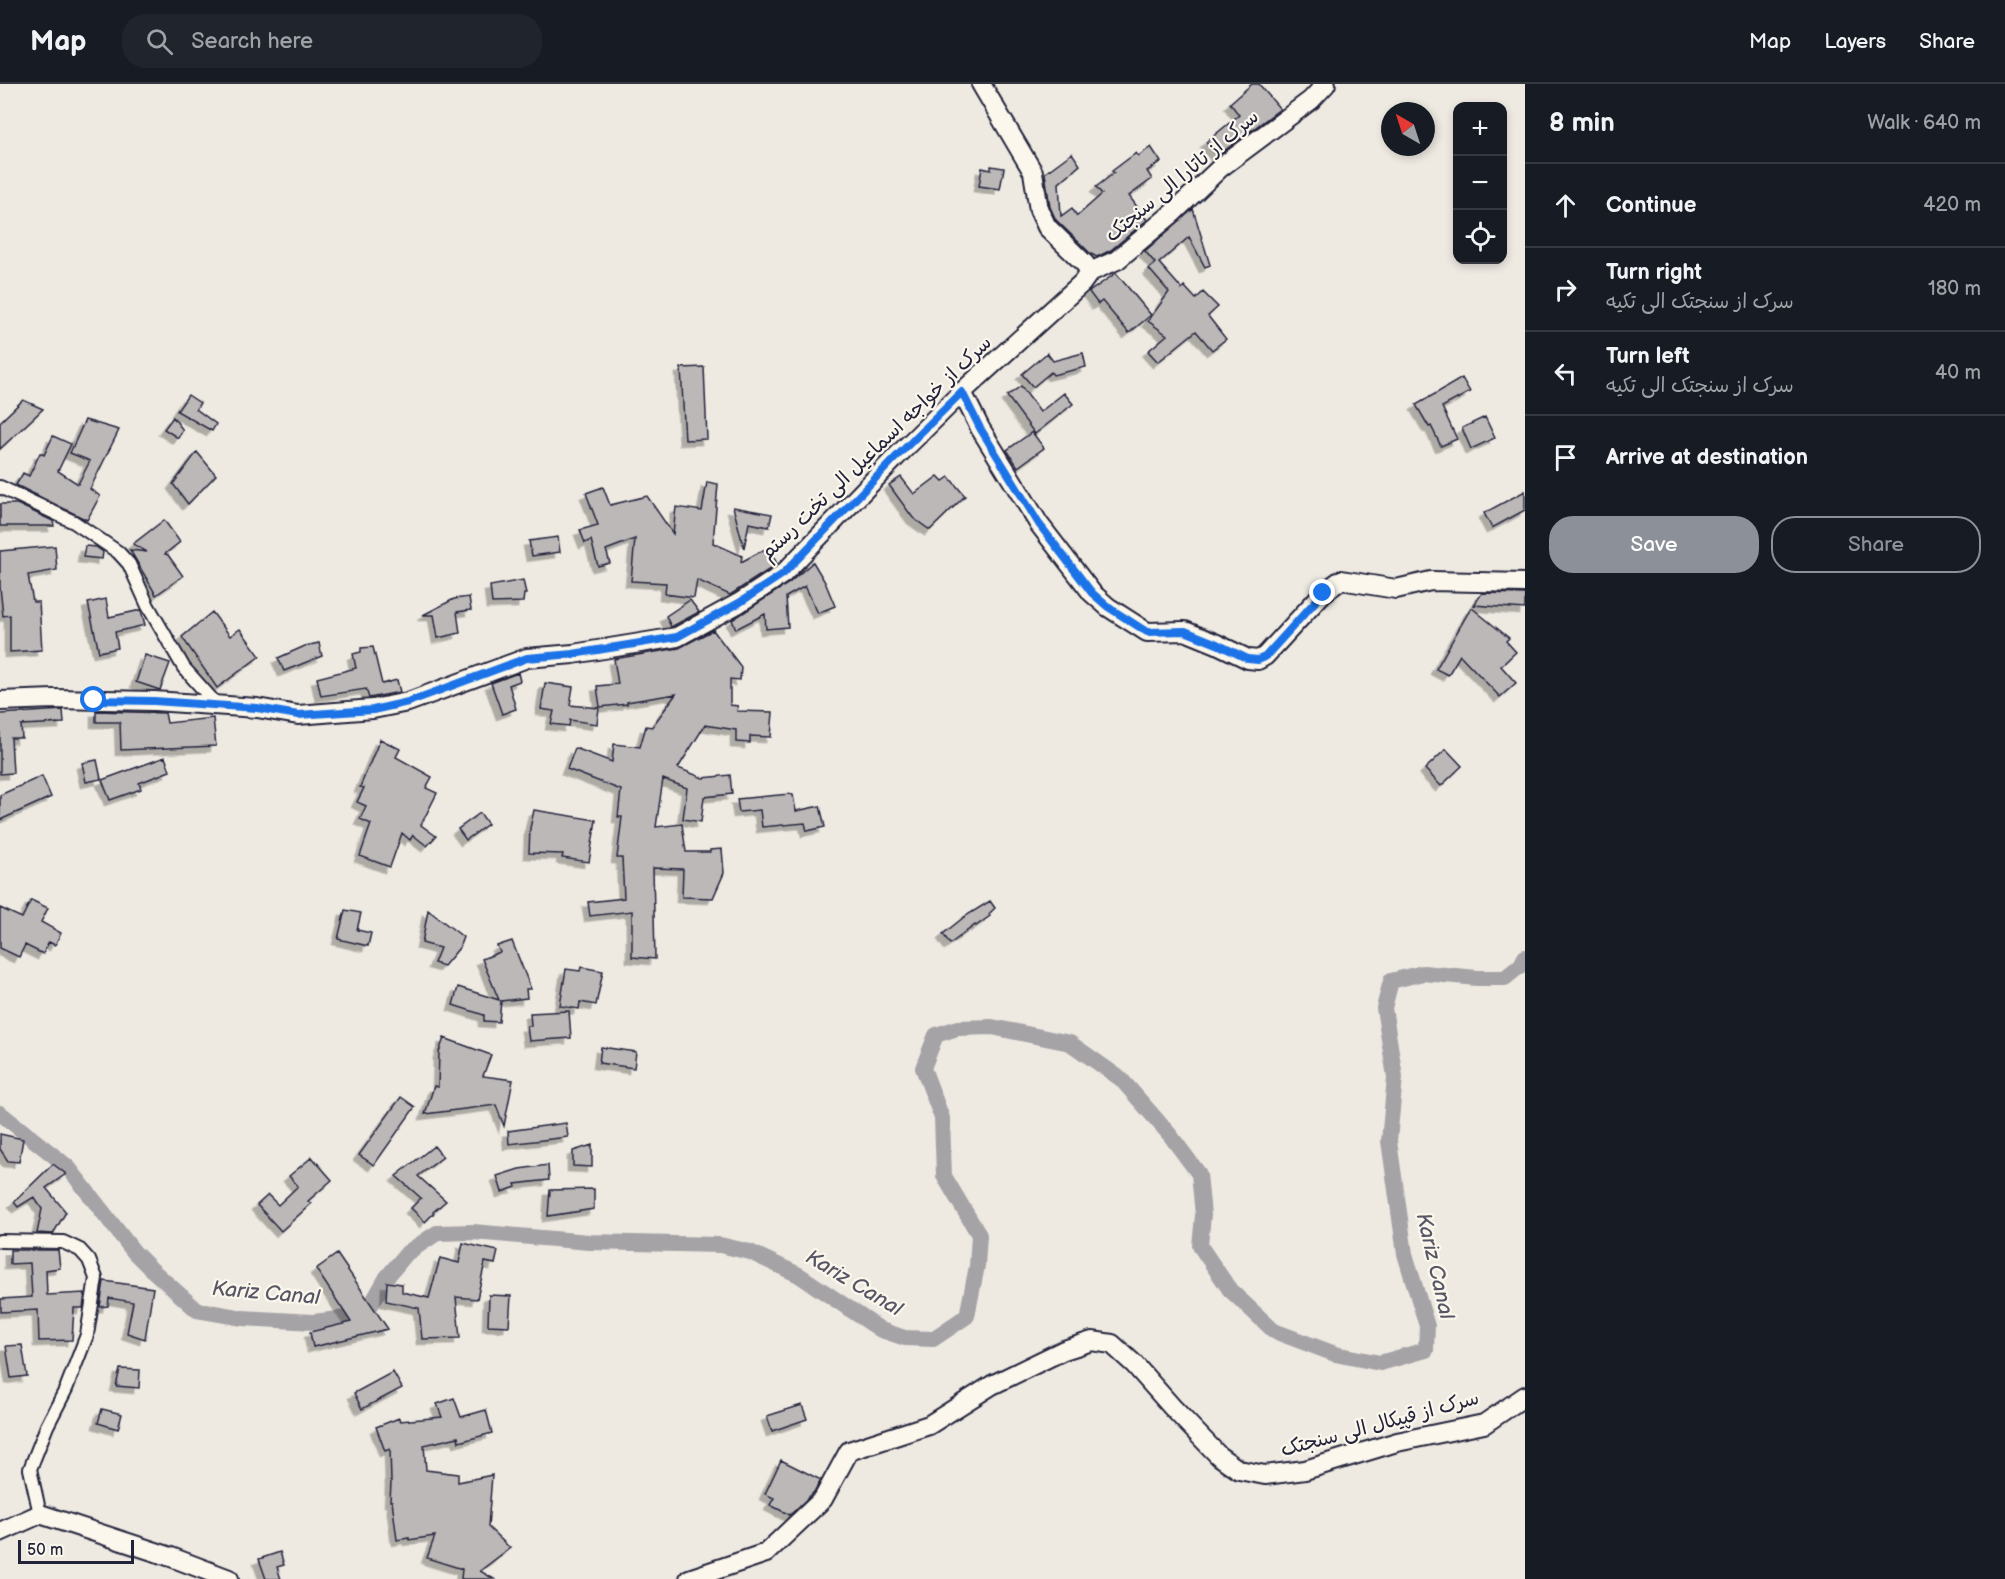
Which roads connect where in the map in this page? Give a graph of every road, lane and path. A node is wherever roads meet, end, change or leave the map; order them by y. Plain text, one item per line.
1 (981, 84) edge
2 (1326, 84) edge
3 (1090, 272) junction
4 (962, 392) junction
5 (0, 487) edge
6 (1525, 583) edge
7 (0, 701) edge
8 (217, 705) junction
9 (0, 1241) edge
10 (1525, 1395) edge
11 (40, 1514) junction
12 (0, 1532) edge
13 (229, 1579) edge
14 (689, 1579) edge

1 - 3 street
2 - 3 street, سرک از تاتارا الی سنجتک
3 - 4 street, سرک از خواجه اسماعیل الی تخت رستم
4 - 6 street
4 - 8 street, سرک از خواجه اسماعیل الی تخت رستم
5 - 8 street
7 - 8 street, سرک از خواجه اسماعیل الی تخت رستم
9 - 11 street
10 - 14 street, سرک از قپیکال الی سنجتک
11 - 12 street
11 - 13 street

